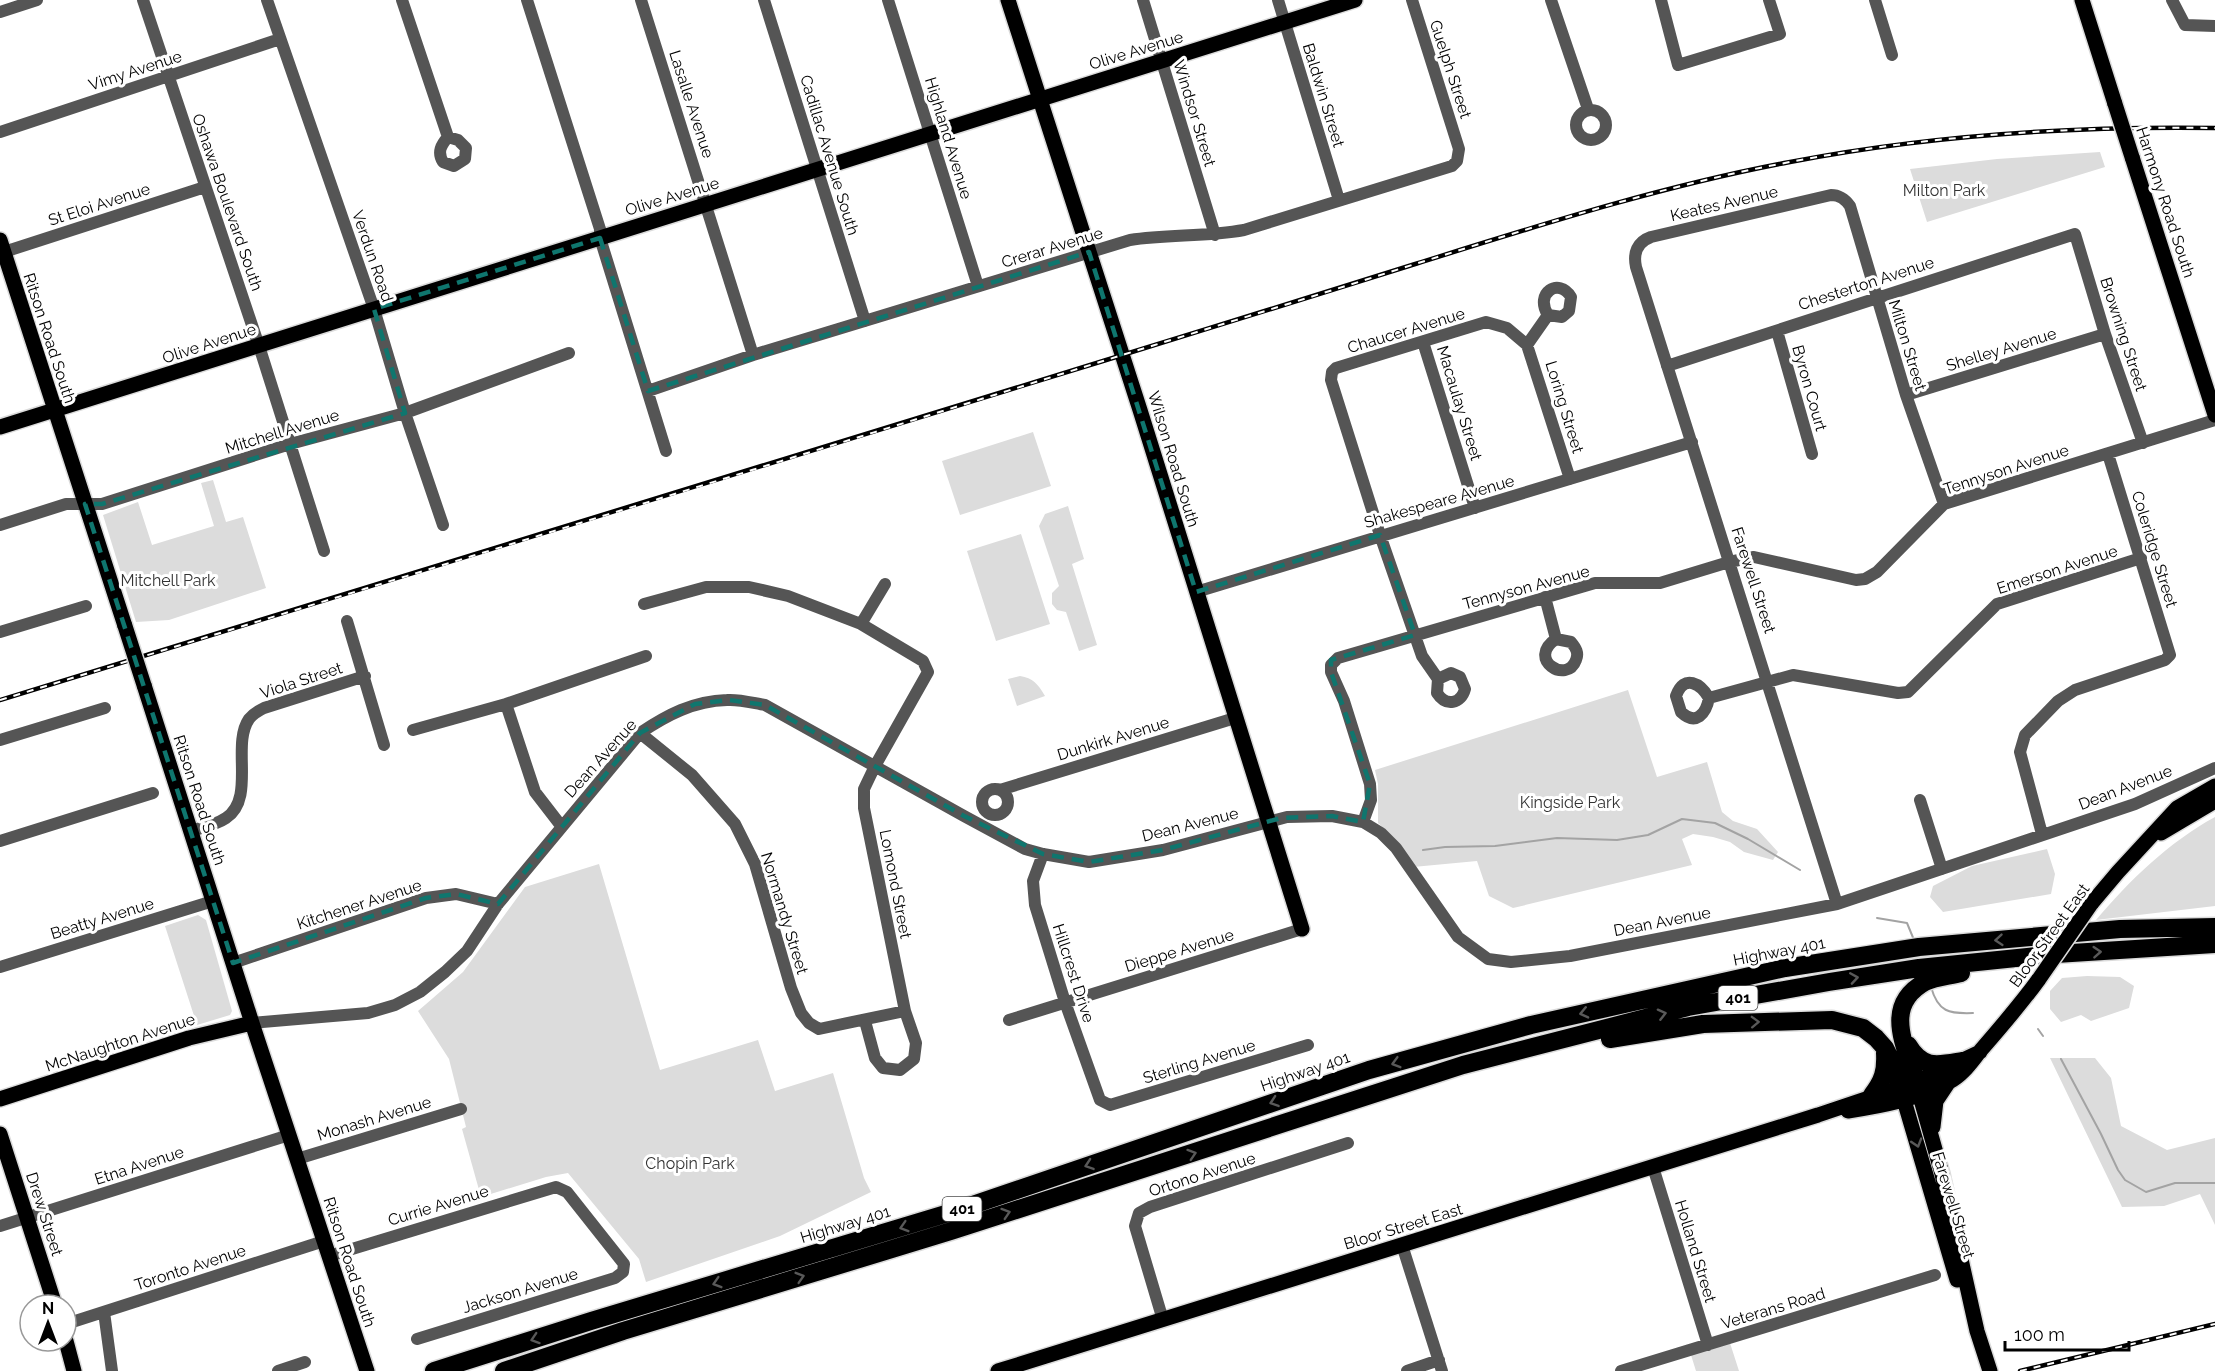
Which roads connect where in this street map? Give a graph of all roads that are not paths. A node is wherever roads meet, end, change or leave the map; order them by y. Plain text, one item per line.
1 (37, 0) edge
2 (143, 0) edge
3 (267, 0) edge
4 (402, 0) edge
5 (527, 0) edge
6 (641, 0) edge
7 (764, 0) edge
8 (888, 0) edge
9 (1008, 0) edge
10 (1143, 0) edge
11 (1278, 0) edge
12 (1355, 0) edge
13 (1412, 0) edge
14 (1551, 0) edge
15 (1661, 0) edge
16 (1769, 0) edge
17 (1875, 0) edge
18 (2082, 0) edge
19 (2172, 0) edge
20 (0, 12) edge
21 (1284, 22) junction
22 (2215, 26) edge
23 (280, 39) junction
24 (1892, 56) dead end
25 (1163, 61) junction
26 (169, 77) junction
27 (1041, 100) junction
28 (1588, 109) dead end
29 (0, 132) edge
30 (931, 134) junction
31 (448, 137) dead end
32 (1459, 149) joint
33 (818, 169) junction
34 (205, 187) junction
35 (1842, 198) joint
36 (1340, 200) junction
37 (706, 204) junction
38 (2075, 234) joint
39 (1215, 235) junction
40 (600, 238) junction
41 (2, 246) edge
42 (1089, 252) junction
43 (1636, 267) joint
44 (978, 286) junction
45 (1876, 297) junction
46 (374, 309) junction
47 (1548, 315) dead end
48 (865, 321) junction
49 (1777, 331) junction
50 (2105, 334) junction
51 (1424, 342) junction
52 (1527, 345) junction
53 (259, 346) junction
54 (569, 353) dead end
55 (753, 355) junction
56 (1667, 366) junction
57 (648, 391) junction
58 (1906, 396) junction
59 (54, 410) junction
60 (405, 412) junction
61 (2215, 415) edge
62 (2215, 420) edge
63 (0, 427) edge
64 (1692, 442) junction
65 (2142, 443) junction
66 (291, 444) junction
67 (666, 451) dead end
68 (1812, 454) dead end
69 (2108, 454) junction
70 (1570, 479) junction
71 (85, 504) junction
72 (1944, 504) junction
73 (1475, 508) junction
74 (0, 525) edge
75 (443, 525) dead end
76 (1380, 535) junction
77 (324, 551) dead end
78 (2141, 558) junction
79 (1730, 562) junction
80 (885, 585) dead end
81 (1196, 591) junction
82 (1545, 597) junction
83 (644, 604) dead end
84 (86, 606) dead end
85 (348, 621) dead end
86 (861, 624) junction
87 (0, 632) edge
88 (1415, 635) junction
89 (1557, 639) dead end
90 (646, 656) dead end
91 (365, 676) junction
92 (1438, 679) dead end
93 (1768, 681) junction
94 (1709, 698) dead end
95 (506, 704) junction
96 (105, 708) dead end
97 (1235, 718) junction
98 (413, 730) dead end
99 (640, 733) junction
100 (0, 740) edge
101 (384, 745) dead end
102 (875, 766) junction
103 (2215, 768) edge
104 (2215, 786) edge
105 (1000, 790) dead end
106 (153, 793) dead end
107 (1920, 800) dead end
108 (2215, 801) edge
109 (1268, 821) junction
110 (1363, 822) junction
111 (562, 827) junction
112 (190, 831) junction
113 (2042, 834) junction
114 (2148, 840) junction
115 (0, 841) edge
116 (1043, 854) junction
117 (1942, 869) junction
118 (213, 901) junction
119 (498, 904) junction
120 (1837, 904) junction
121 (2215, 915) edge
122 (2215, 927) edge
123 (1302, 929) joint
124 (2120, 929) junction
125 (2215, 944) edge
126 (2018, 958) junction
127 (233, 963) junction
128 (0, 967) edge
129 (1065, 1002) junction
130 (905, 1011) junction
131 (1008, 1020) dead end
132 (866, 1021) junction
133 (252, 1023) junction
134 (1903, 1038) junction
135 (1308, 1045) dead end
136 (1885, 1048) junction
137 (1980, 1052) junction
138 (1963, 1061) junction
139 (1463, 1065) junction
140 (1948, 1083) junction
141 (1910, 1091) junction
142 (1872, 1095) junction
143 (0, 1099) edge
144 (1100, 1100) joint
145 (461, 1109) dead end
146 (1818, 1115) junction
147 (0, 1134) edge
148 (289, 1135) junction
149 (1348, 1143) dead end
150 (1934, 1145) junction
151 (297, 1159) junction
152 (1653, 1167) junction
153 (27, 1217) junction
154 (0, 1226) edge
155 (1402, 1245) junction
156 (326, 1248) junction
157 (624, 1263) joint
158 (1935, 1275) dead end
159 (51, 1293) edge
160 (104, 1312) junction
161 (78, 1320) edge
162 (1163, 1320) junction
163 (1977, 1331) junction
164 (417, 1339) dead end
165 (1708, 1345) junction
166 (69, 1353) edge
167 (305, 1362) dead end
168 (1440, 1366) edge
169 (74, 1371) edge
170 (112, 1371) edge
171 (278, 1371) edge
172 (367, 1371) edge
173 (434, 1371) edge
174 (504, 1371) edge
175 (998, 1371) edge
176 (1407, 1371) edge
177 (1621, 1371) edge
178 (1990, 1371) edge

1 - 20 street
2 - 26 street, Oshawa Boulevard South
3 - 23 street, Verdun Road
4 - 31 street
5 - 40 street
6 - 37 street, Lasalle Avenue
7 - 33 street, Cadillac Avenue South
8 - 30 street, Highland Avenue
9 - 27 main road, Wilson Road South
10 - 25 street, Windsor Street
11 - 21 street, Baldwin Street
12 - 21 main road, Olive Avenue
13 - 32 street, Guelph Street
14 - 28 street
15 - 16 street
17 - 24 street
18 - 61 main road, Harmony Road South, bridge
19 - 22 street
21 - 25 main road, Olive Avenue
21 - 36 street, Baldwin Street
23 - 26 street, Vimy Avenue
23 - 46 street, Verdun Road
25 - 27 main road, Olive Avenue
25 - 39 street, Windsor Street
26 - 29 street, Vimy Avenue
26 - 34 street, Oshawa Boulevard South
27 - 30 main road, Olive Avenue
27 - 42 main road, Wilson Road South
30 - 33 main road, Olive Avenue
30 - 44 street, Highland Avenue
32 - 36 street, Crerar Avenue
33 - 37 main road, Olive Avenue
33 - 48 street, Cadillac Avenue South
34 - 41 street, St Eloi Avenue
34 - 53 street, Oshawa Boulevard South
35 - 43 street, Keates Avenue
35 - 45 street, Milton Street
36 - 39 street, Crerar Avenue
37 - 40 main road, Olive Avenue
37 - 55 street, Lasalle Avenue
38 - 45 street, Chesterton Avenue
38 - 50 street, Browning Street
39 - 42 street, Crerar Avenue
40 - 46 main road, Olive Avenue
40 - 57 street
41 - 59 main road, Ritson Road South
42 - 44 street, Crerar Avenue
42 - 81 main road, Wilson Road South
43 - 56 street, Farewell Street
44 - 48 street, Crerar Avenue
45 - 49 street, Chesterton Avenue
45 - 58 street, Milton Street
46 - 53 main road, Olive Avenue
46 - 60 street, Verdun Road
47 - 52 street
48 - 55 street, Crerar Avenue
49 - 56 street, Chesterton Avenue
49 - 68 street, Byron Court
50 - 58 street, Shelley Avenue
50 - 65 street, Browning Street
51 - 52 street, Chaucer Avenue
51 - 73 street, Macaulay Street
51 - 76 street, Chaucer Avenue
52 - 70 street, Loring Street
53 - 59 main road, Olive Avenue
53 - 66 street, Oshawa Boulevard South
54 - 60 street, Mitchell Avenue
55 - 57 street, Crerar Avenue
56 - 64 street, Farewell Street
57 - 67 street
58 - 72 street, Milton Street
59 - 63 main road, Olive Avenue
59 - 71 main road, Ritson Road South
60 - 66 street, Mitchell Avenue
60 - 75 street, Verdun Road
62 - 65 street, Tennyson Avenue
64 - 70 street, Shakespeare Avenue
64 - 79 street, Farewell Street
65 - 69 street, Tennyson Avenue
66 - 71 street, Mitchell Avenue
66 - 77 street, Oshawa Boulevard South
69 - 72 street, Tennyson Avenue
69 - 78 street, Coleridge Street
70 - 73 street, Shakespeare Avenue
71 - 74 street, Mitchell Avenue
71 - 112 main road, Ritson Road South, bridge
72 - 79 street, Tennyson Avenue
73 - 76 street, Shakespeare Avenue
76 - 81 street, Shakespeare Avenue
76 - 88 street
78 - 93 street, Emerson Avenue
78 - 113 street, Coleridge Street
79 - 82 street, Tennyson Avenue
79 - 93 street, Farewell Street
80 - 86 street
81 - 97 main road, Wilson Road South
82 - 88 street, Tennyson Avenue
82 - 89 street
83 - 86 street
84 - 87 street
85 - 91 street
86 - 102 street, Lomond Street
88 - 92 street
88 - 110 street, Tennyson Avenue
90 - 95 street
91 - 101 street
91 - 112 street, Viola Street
93 - 94 street
93 - 120 street, Farewell Street
95 - 98 street
95 - 111 street
96 - 100 street
97 - 105 street, Dunkirk Avenue
97 - 109 main road, Wilson Road South
99 - 102 street, Dean Avenue
99 - 111 street, Dean Avenue
99 - 132 street, Normandy Street
102 - 116 street, Dean Avenue
102 - 130 street, Lomond Street
103 - 113 street, Dean Avenue
104 - 114 main road, Bloor Street East
106 - 115 street
107 - 117 street
108 - 114 main road, Bloor Street East
109 - 110 street, Dean Avenue
109 - 116 street, Dean Avenue
109 - 123 main road, Wilson Road South
110 - 120 street, Dean Avenue
111 - 119 street, Dean Avenue
112 - 118 main road, Ritson Road South
113 - 117 street, Dean Avenue
114 - 137 main road, Bloor Street East, bridge
116 - 129 street, Hillcrest Drive
117 - 120 street, Dean Avenue
118 - 127 main road, Ritson Road South
118 - 128 street, Beatty Avenue
119 - 127 street, Kitchener Avenue
119 - 133 street, Dean Avenue
121 - 124 highway
122 - 124 highway, Highway 401 / 401
123 - 129 street, Dieppe Avenue
124 -> 173 highway, Highway 401 / 401
126 -> 125 highway, 401
126 - 134 highway
139 -> 126 highway, 401
127 - 133 main road, Ritson Road South
129 - 131 street, Dieppe Avenue
129 - 144 street, Hillcrest Drive
130 - 132 street
130 - 132 street, Lomond Street
133 - 143 main road, McNaughton Avenue
133 - 148 main road, Ritson Road South
134 - 138 highway
134 - 141 highway
135 - 144 street, Sterling Avenue
139 -> 136 highway
136 - 141 highway
136 - 142 highway
137 - 138 main road, Bloor Street East
137 - 140 main road, Bloor Street East
138 - 141 main road, Bloor Street East
174 -> 139 highway, 401
140 - 141 main road, Bloor Street East
140 - 150 main road
141 - 142 main road, Bloor Street East
141 - 146 main road, Bloor Street East
141 - 150 main road, Farewell Street
141 -> 163 main road, Farewell Street
142 - 146 main road, Bloor Street East
145 - 151 street, Monash Avenue
146 - 152 main road, Bloor Street East
147 - 153 main road, Drew Street
148 - 151 main road, Ritson Road South
148 - 153 street, Etna Avenue
149 - 162 street, Ortono Avenue
150 - 163 main road, Farewell Street
151 - 156 main road, Ritson Road South
152 - 155 main road, Bloor Street East
152 - 165 street, Holland Street
153 - 154 street, Etna Avenue
153 - 159 main road, Drew Street
155 - 162 main road, Bloor Street East
155 - 168 street
156 - 157 street, Currie Avenue
156 - 160 street, Toronto Avenue
156 - 172 main road, Ritson Road South
157 - 164 street, Jackson Avenue
158 - 165 street, Veterans Road
160 - 161 street, Toronto Avenue
160 - 170 street
162 - 175 main road, Bloor Street East
163 - 178 main road, Farewell Street
165 - 177 street, Veterans Road
166 - 169 main road
167 - 171 street
168 - 176 street

